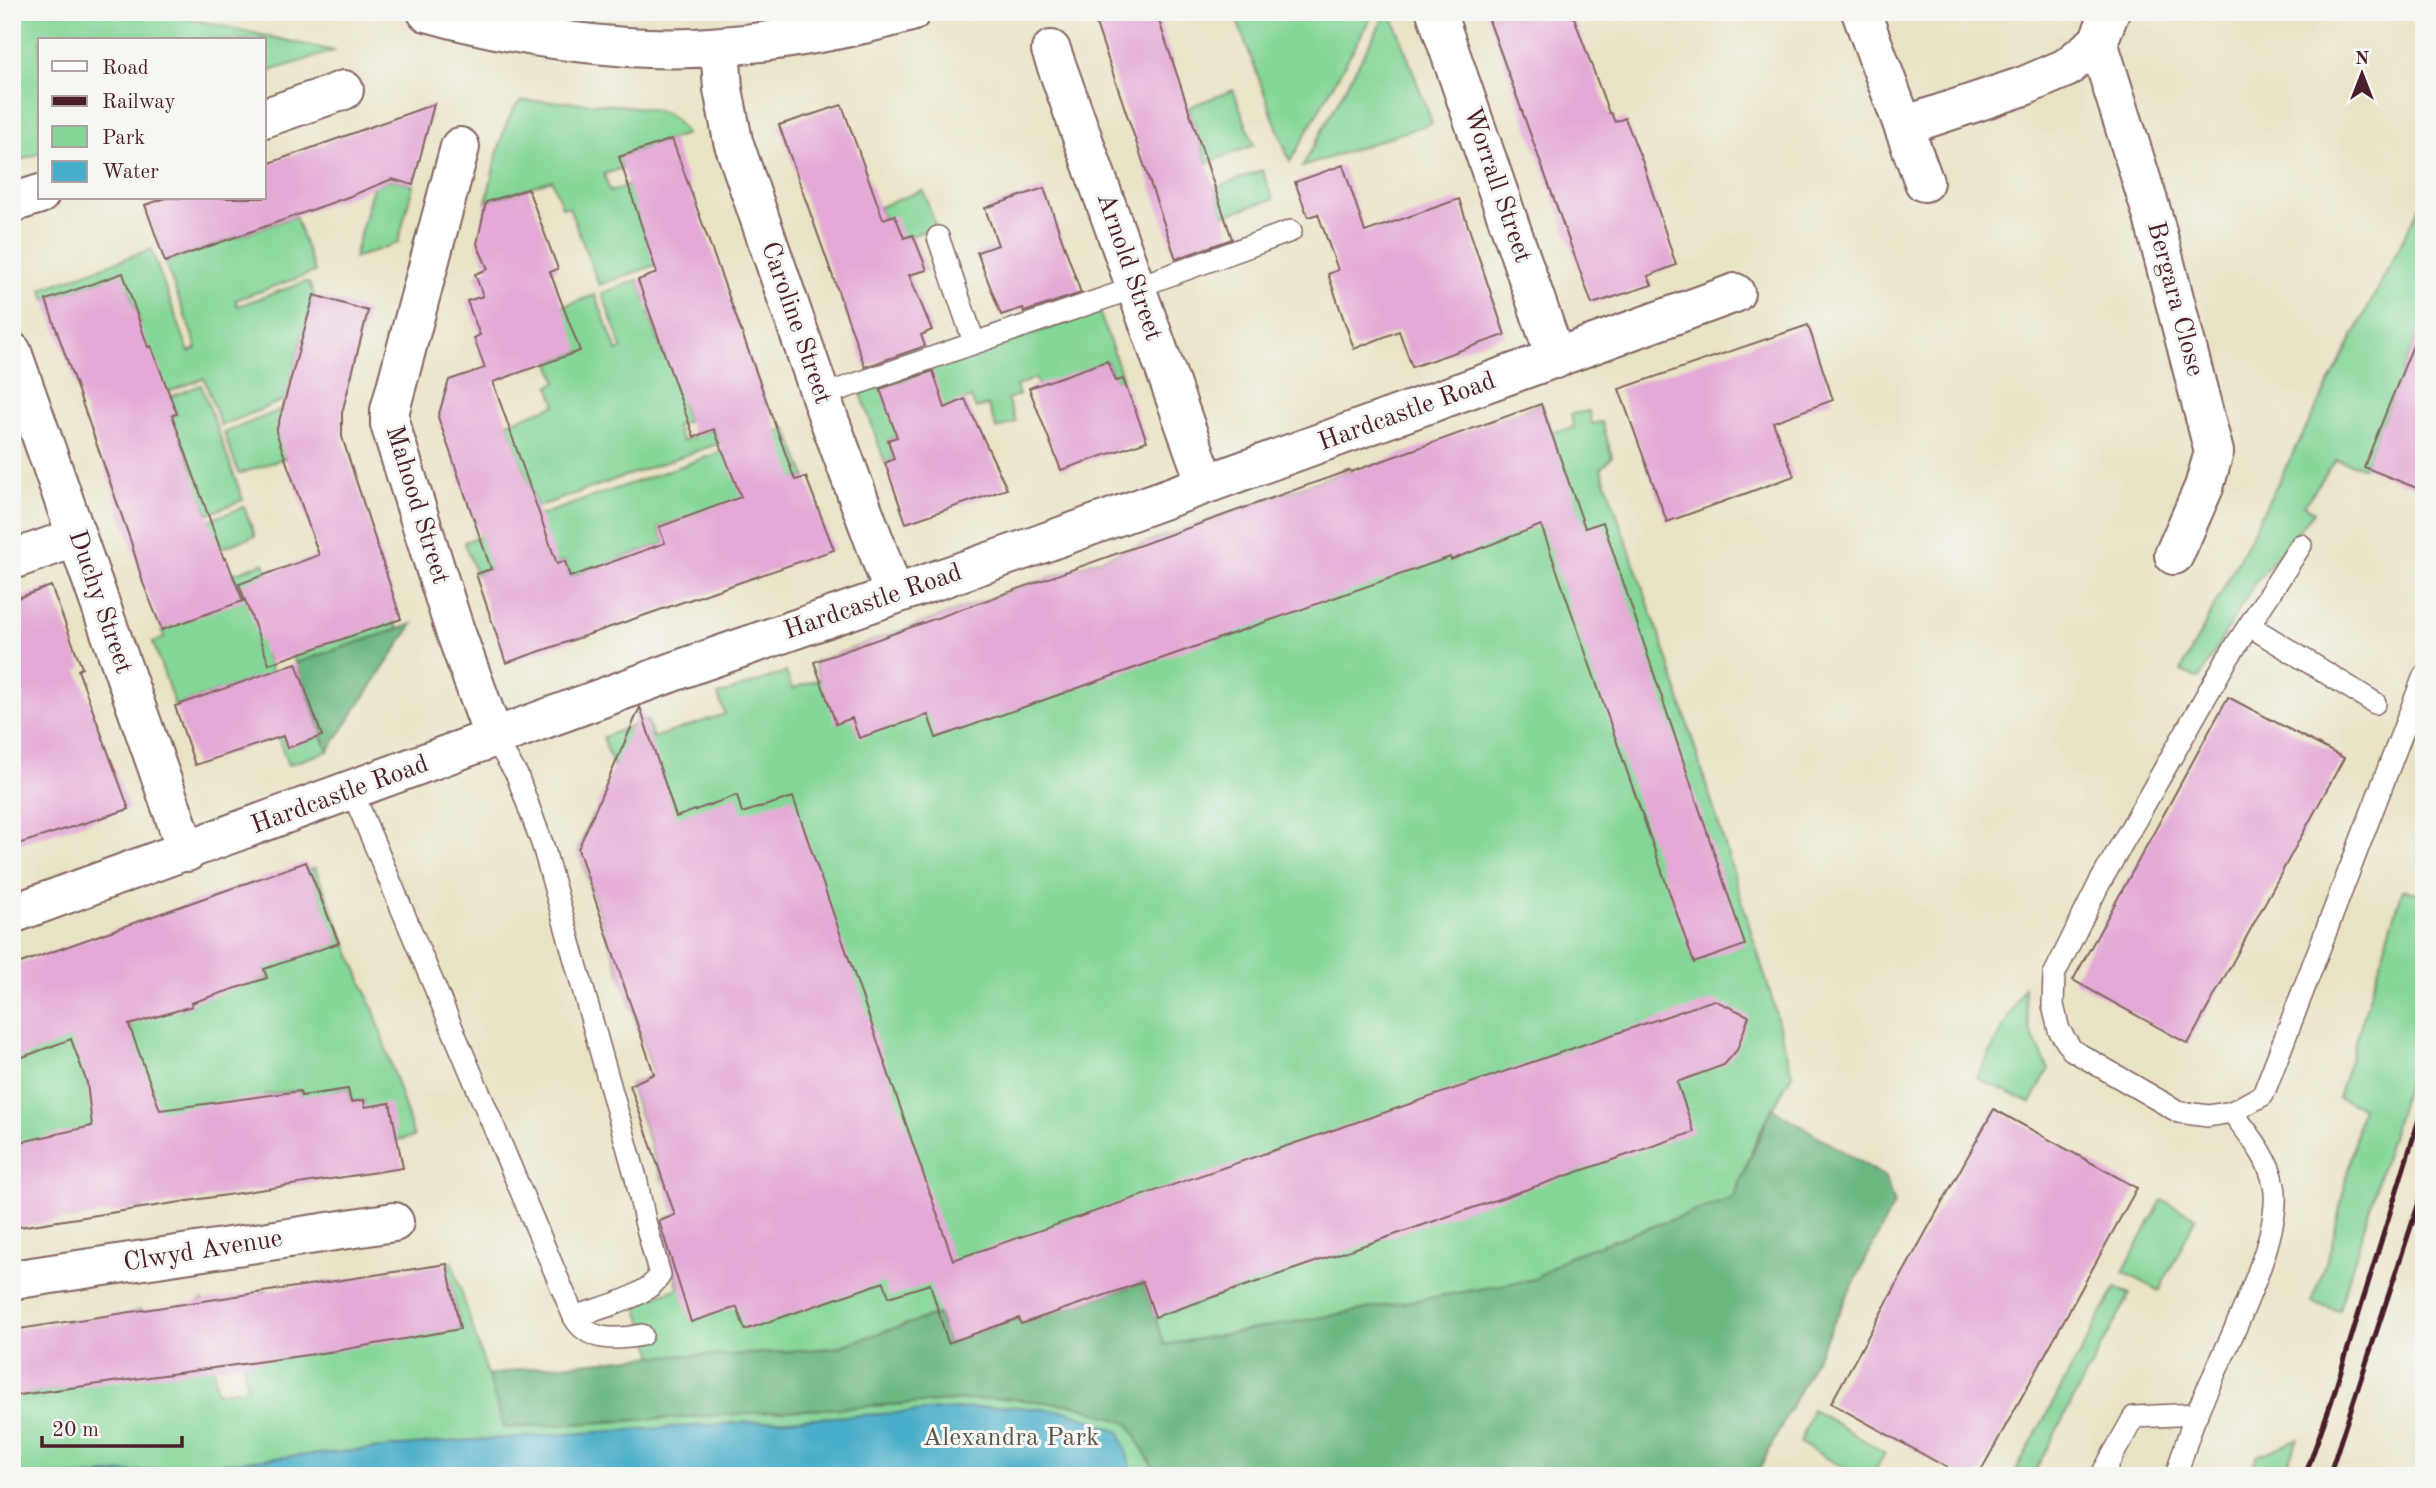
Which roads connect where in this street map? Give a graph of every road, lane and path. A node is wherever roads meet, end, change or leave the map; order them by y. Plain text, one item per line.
1 (426, 12) edge
2 (911, 12) edge
3 (1436, 12) edge
4 (1861, 12) edge
5 (2104, 27) edge
6 (720, 47) junction
7 (1051, 50) dead end
8 (344, 90) dead end
9 (266, 117) edge
10 (1905, 126) junction
11 (460, 147) dead end
12 (1924, 183) dead end
13 (38, 195) edge
14 (12, 203) edge
15 (1291, 231) dead end
16 (938, 237) dead end
17 (1137, 287) junction
18 (1735, 293) dead end
19 (974, 342) junction
20 (12, 352) edge
21 (1556, 359) junction
22 (821, 396) junction
23 (1206, 484) junction
24 (77, 537) junction
25 (2301, 545) dead end
26 (2174, 555) dead end
27 (12, 560) edge
28 (894, 594) junction
29 (2250, 626) junction
30 (2424, 676) edge
31 (2375, 703) dead end
32 (494, 738) junction
33 (352, 791) junction
34 (187, 852) junction
35 (12, 914) edge
36 (2232, 1112) junction
37 (394, 1222) dead end
38 (12, 1280) edge
39 (574, 1317) junction
40 (642, 1335) dead end
41 (2197, 1414) junction
42 (2101, 1476) edge
43 (2176, 1476) edge

1 - 6 street
2 - 6 street
3 - 21 street, Worrall Street
4 - 10 street
5 - 10 street, Bergara Close
5 - 26 street, Bergara Close
6 - 22 street, Caroline Street
7 - 17 street, Arnold Street
8 - 9 street
10 - 12 street
11 - 32 street, Mahood Street
13 - 14 street
15 - 17 lane
16 - 19 lane
17 - 19 lane
17 - 23 street, Arnold Street
18 - 21 street, Hardcastle Road
19 - 22 lane
20 - 24 street, Duchy Street
21 - 23 street, Hardcastle Road
22 - 28 street, Caroline Street
23 - 28 street, Hardcastle Road
24 - 27 street
24 - 34 street, Duchy Street
25 - 29 lane
28 - 32 street, Hardcastle Road
29 - 31 lane
29 - 36 lane
30 - 36 lane
32 - 33 street, Hardcastle Road
32 - 39 lane
33 - 34 street, Hardcastle Road
33 - 39 lane
34 - 35 street, Hardcastle Road
36 - 41 lane
37 - 38 street, Clwyd Avenue
39 - 40 lane
41 - 42 lane
41 - 43 lane

